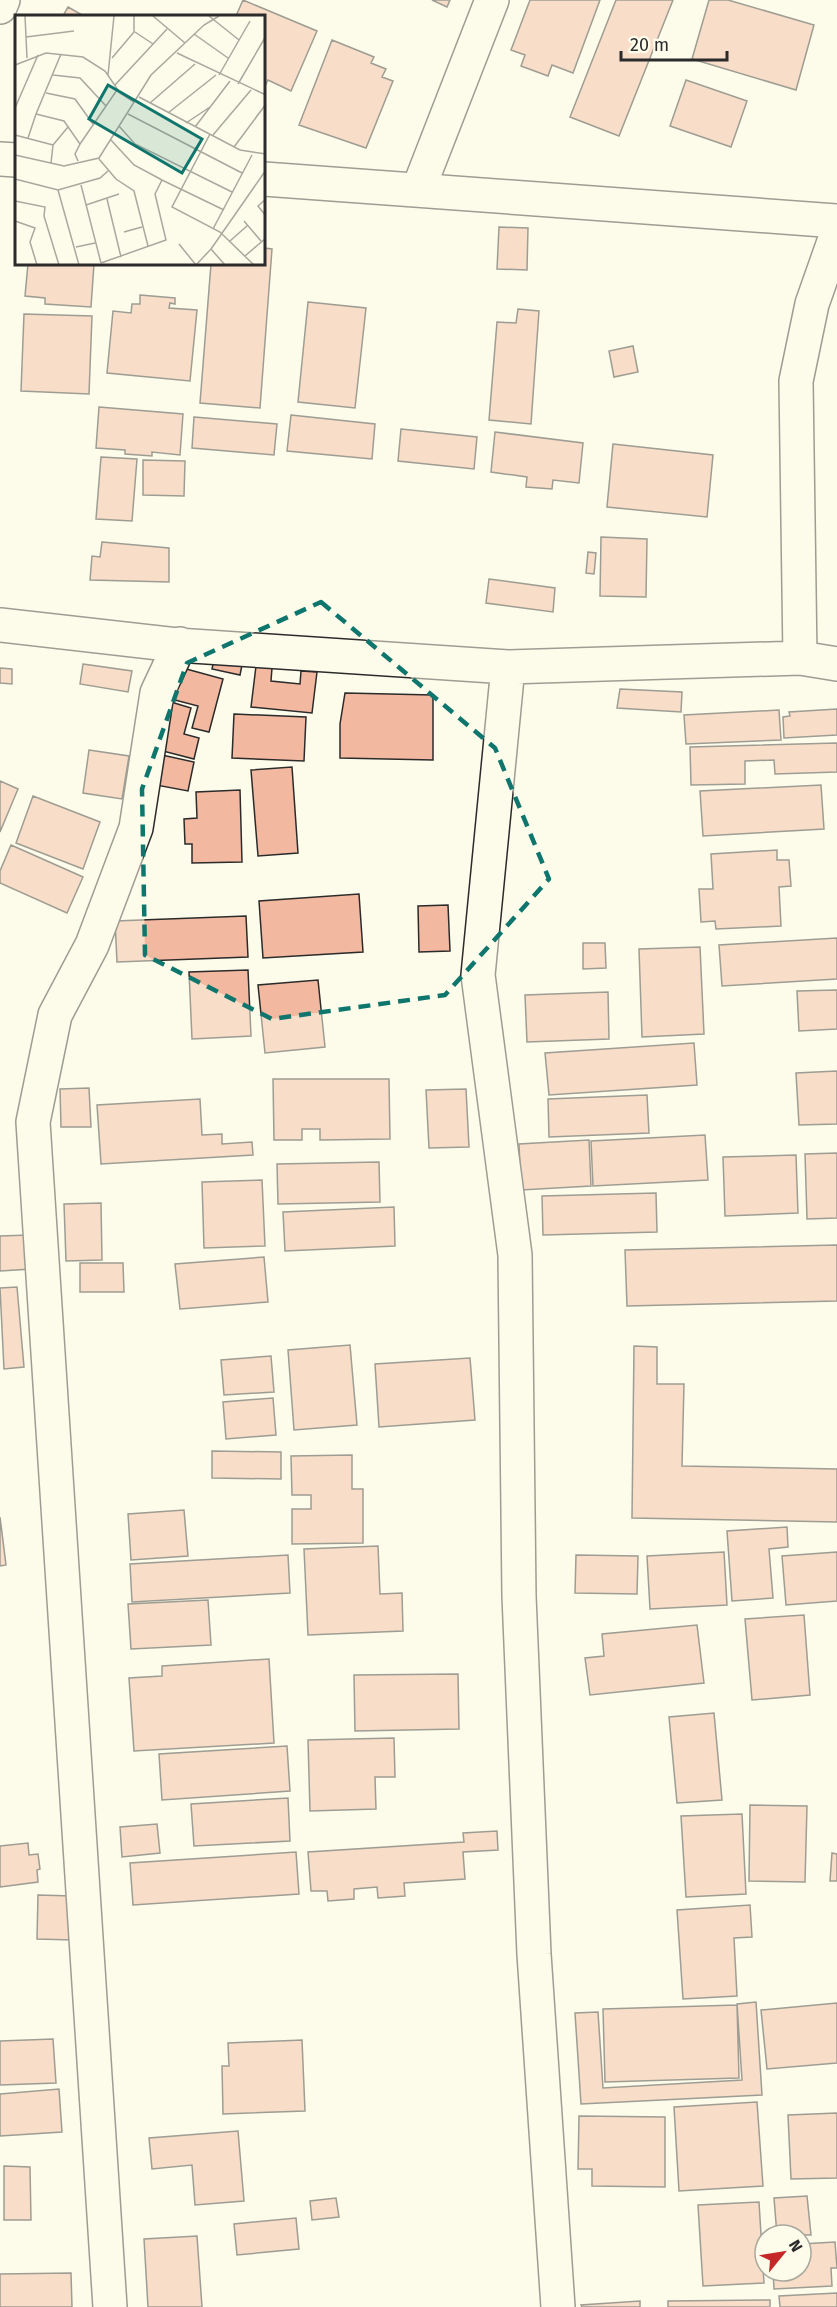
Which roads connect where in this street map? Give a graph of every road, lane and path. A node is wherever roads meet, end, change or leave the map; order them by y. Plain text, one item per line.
1 (3, 0) edge
2 (492, 0) edge
3 (0, 7) edge
4 (0, 159) edge
5 (15, 160) edge
6 (266, 179) edge
7 (418, 190) junction
8 (837, 221) edge
9 (837, 233) edge
10 (0, 624) edge
11 (180, 644) junction
12 (800, 658) junction
13 (837, 664) edge
14 (508, 667) junction
15 (110, 2307) edge
16 (558, 2307) edge

1 - 3 street
2 - 7 street
4 - 5 street
6 - 7 street
7 - 8 street
9 - 12 street
10 - 11 street
11 - 14 street
11 - 15 street
12 - 13 street
12 - 14 street
14 - 16 street

